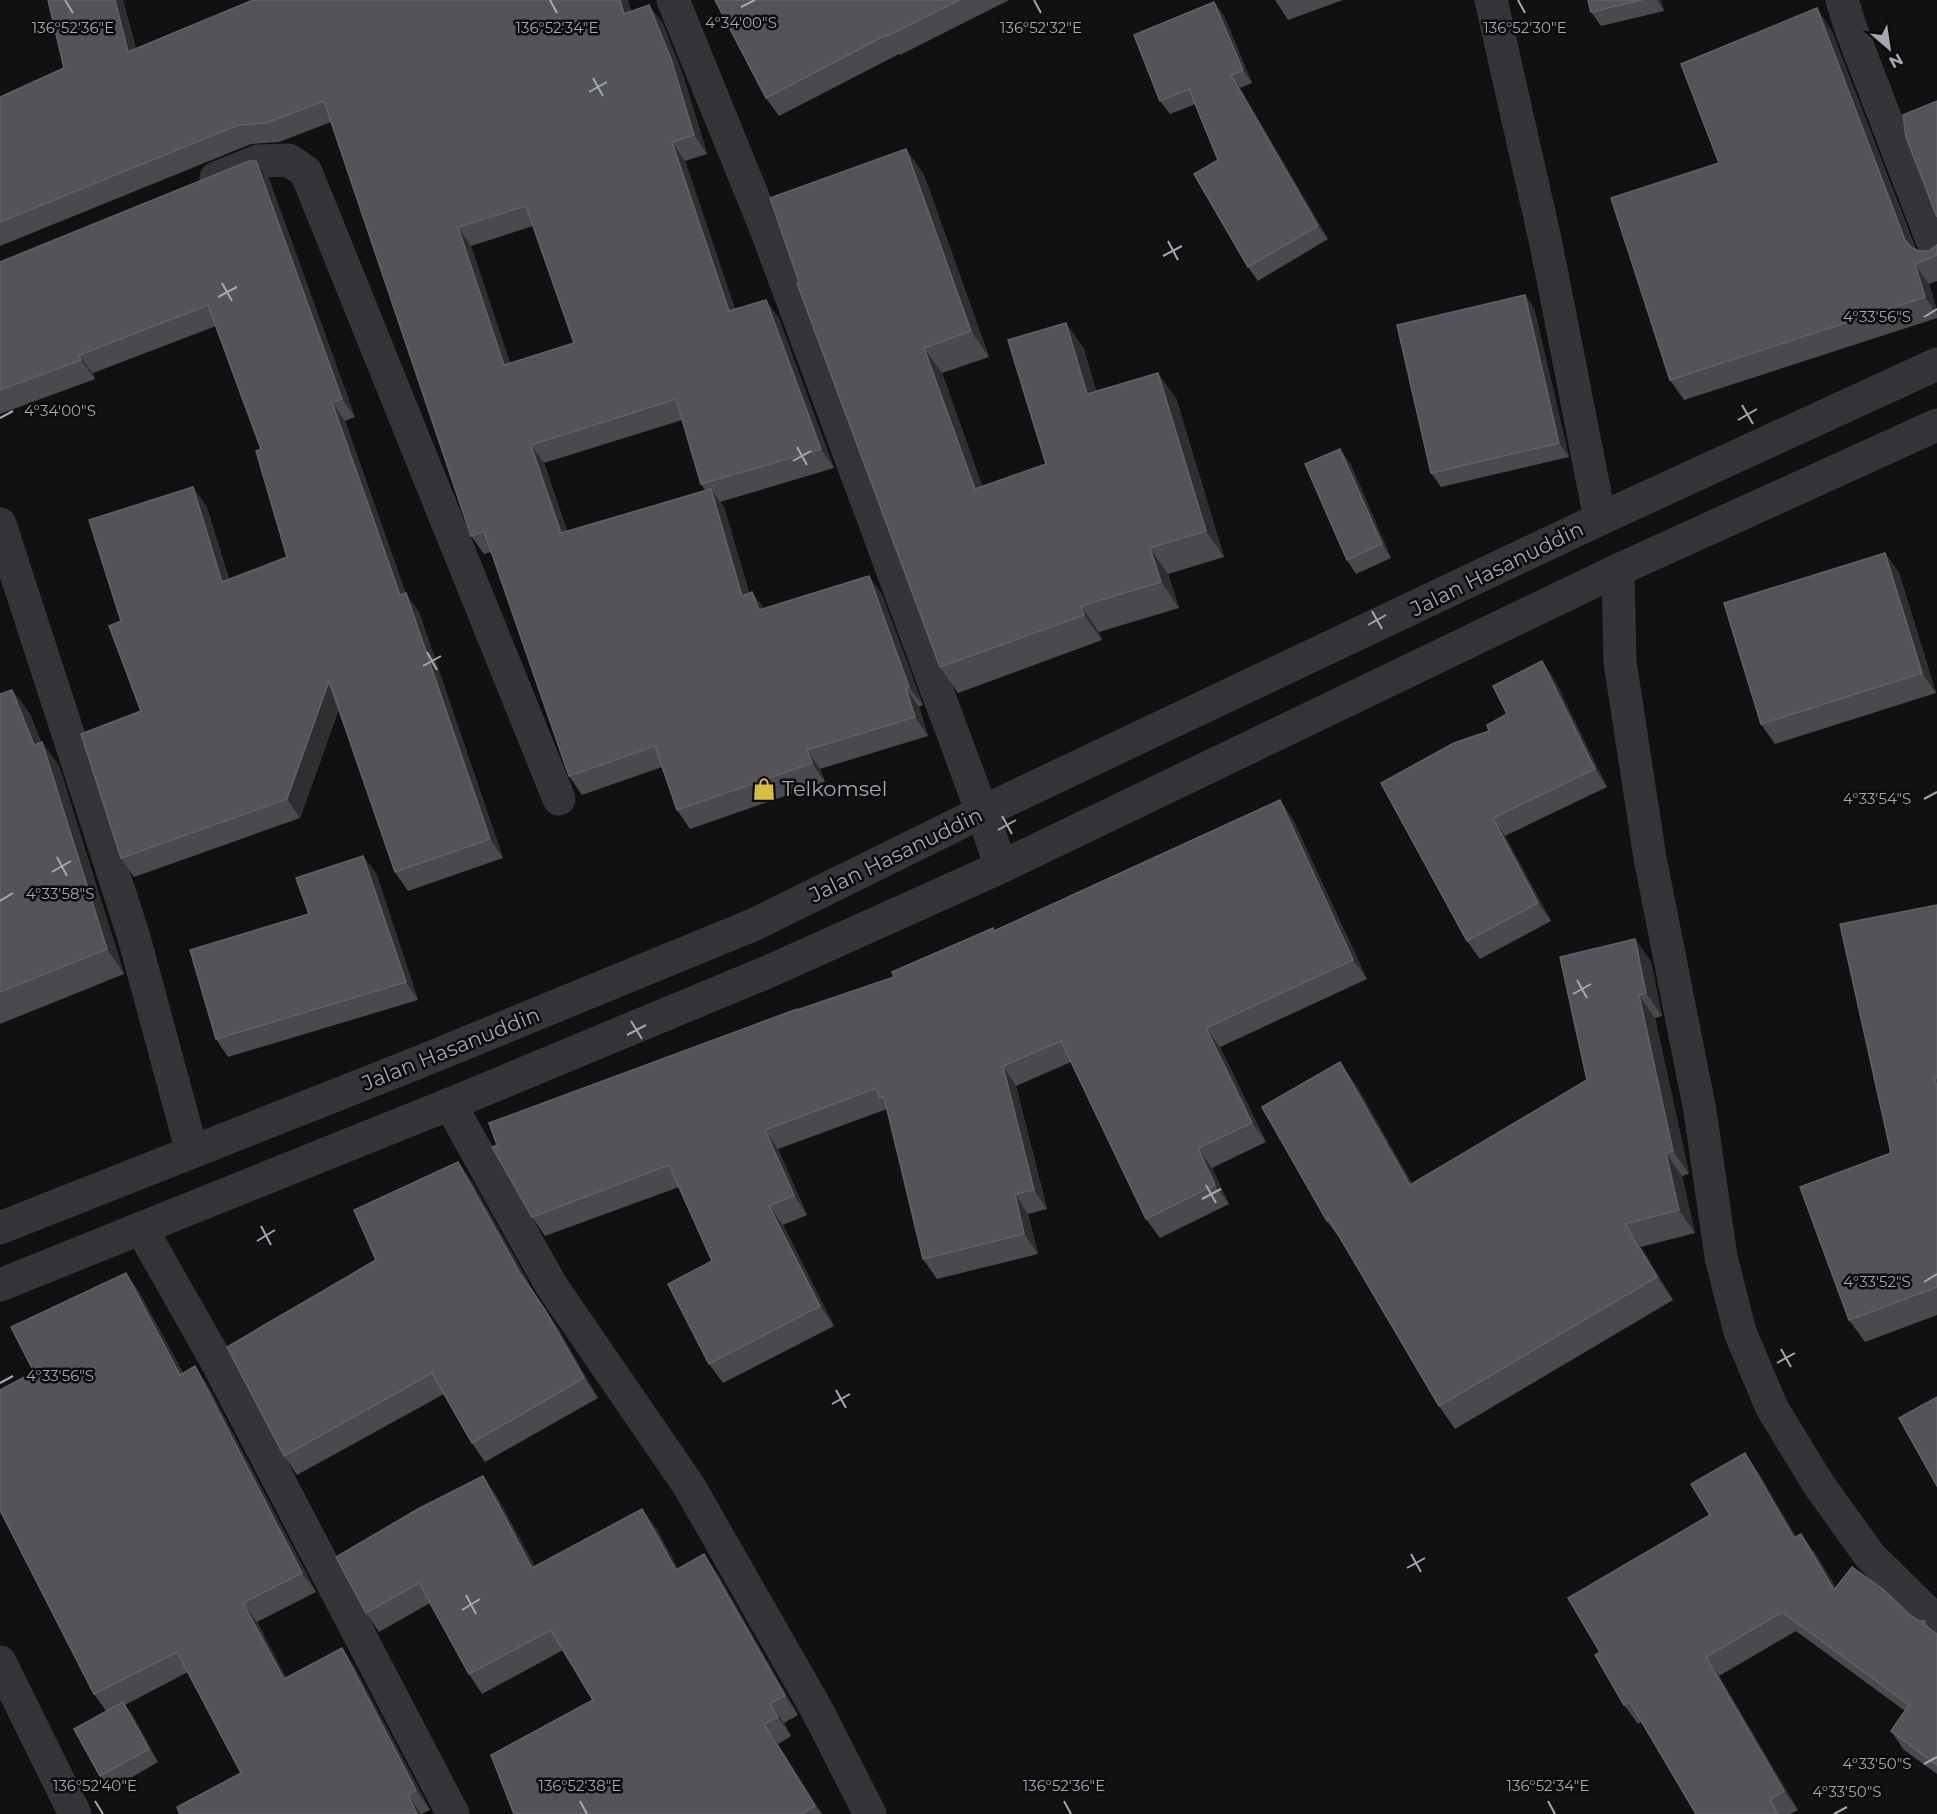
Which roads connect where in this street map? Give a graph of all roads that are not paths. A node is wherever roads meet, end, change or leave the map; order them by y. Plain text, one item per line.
1 (673, 0) edge
2 (1491, 0) edge
3 (1842, 0) edge
4 (194, 187) edge
5 (1937, 253) edge
6 (1937, 364) edge
7 (1937, 425) edge
8 (1600, 519) junction
9 (0, 524) edge
10 (1618, 570) junction
11 (559, 799) dead end
12 (982, 812) junction
13 (1001, 867) junction
14 (450, 1104) junction
15 (192, 1152) junction
16 (0, 1228) edge
17 (141, 1228) junction
18 (0, 1285) edge
19 (1937, 1622) edge
20 (0, 1662) edge
21 (75, 1814) edge
22 (453, 1814) edge
23 (870, 1814) edge

1 - 12 street
2 - 8 street
3 - 5 street
4 - 11 street
6 - 8 street, Jalan Hasanuddin
7 - 10 street
8 - 12 street, Jalan Hasanuddin
9 - 15 street
10 - 13 street
10 - 19 street
12 - 13 street
12 - 15 street, Jalan Hasanuddin
13 - 14 street
14 - 17 street
14 - 23 street
15 - 16 street, Jalan Hasanuddin
17 - 18 street
17 - 22 street
20 - 21 street

